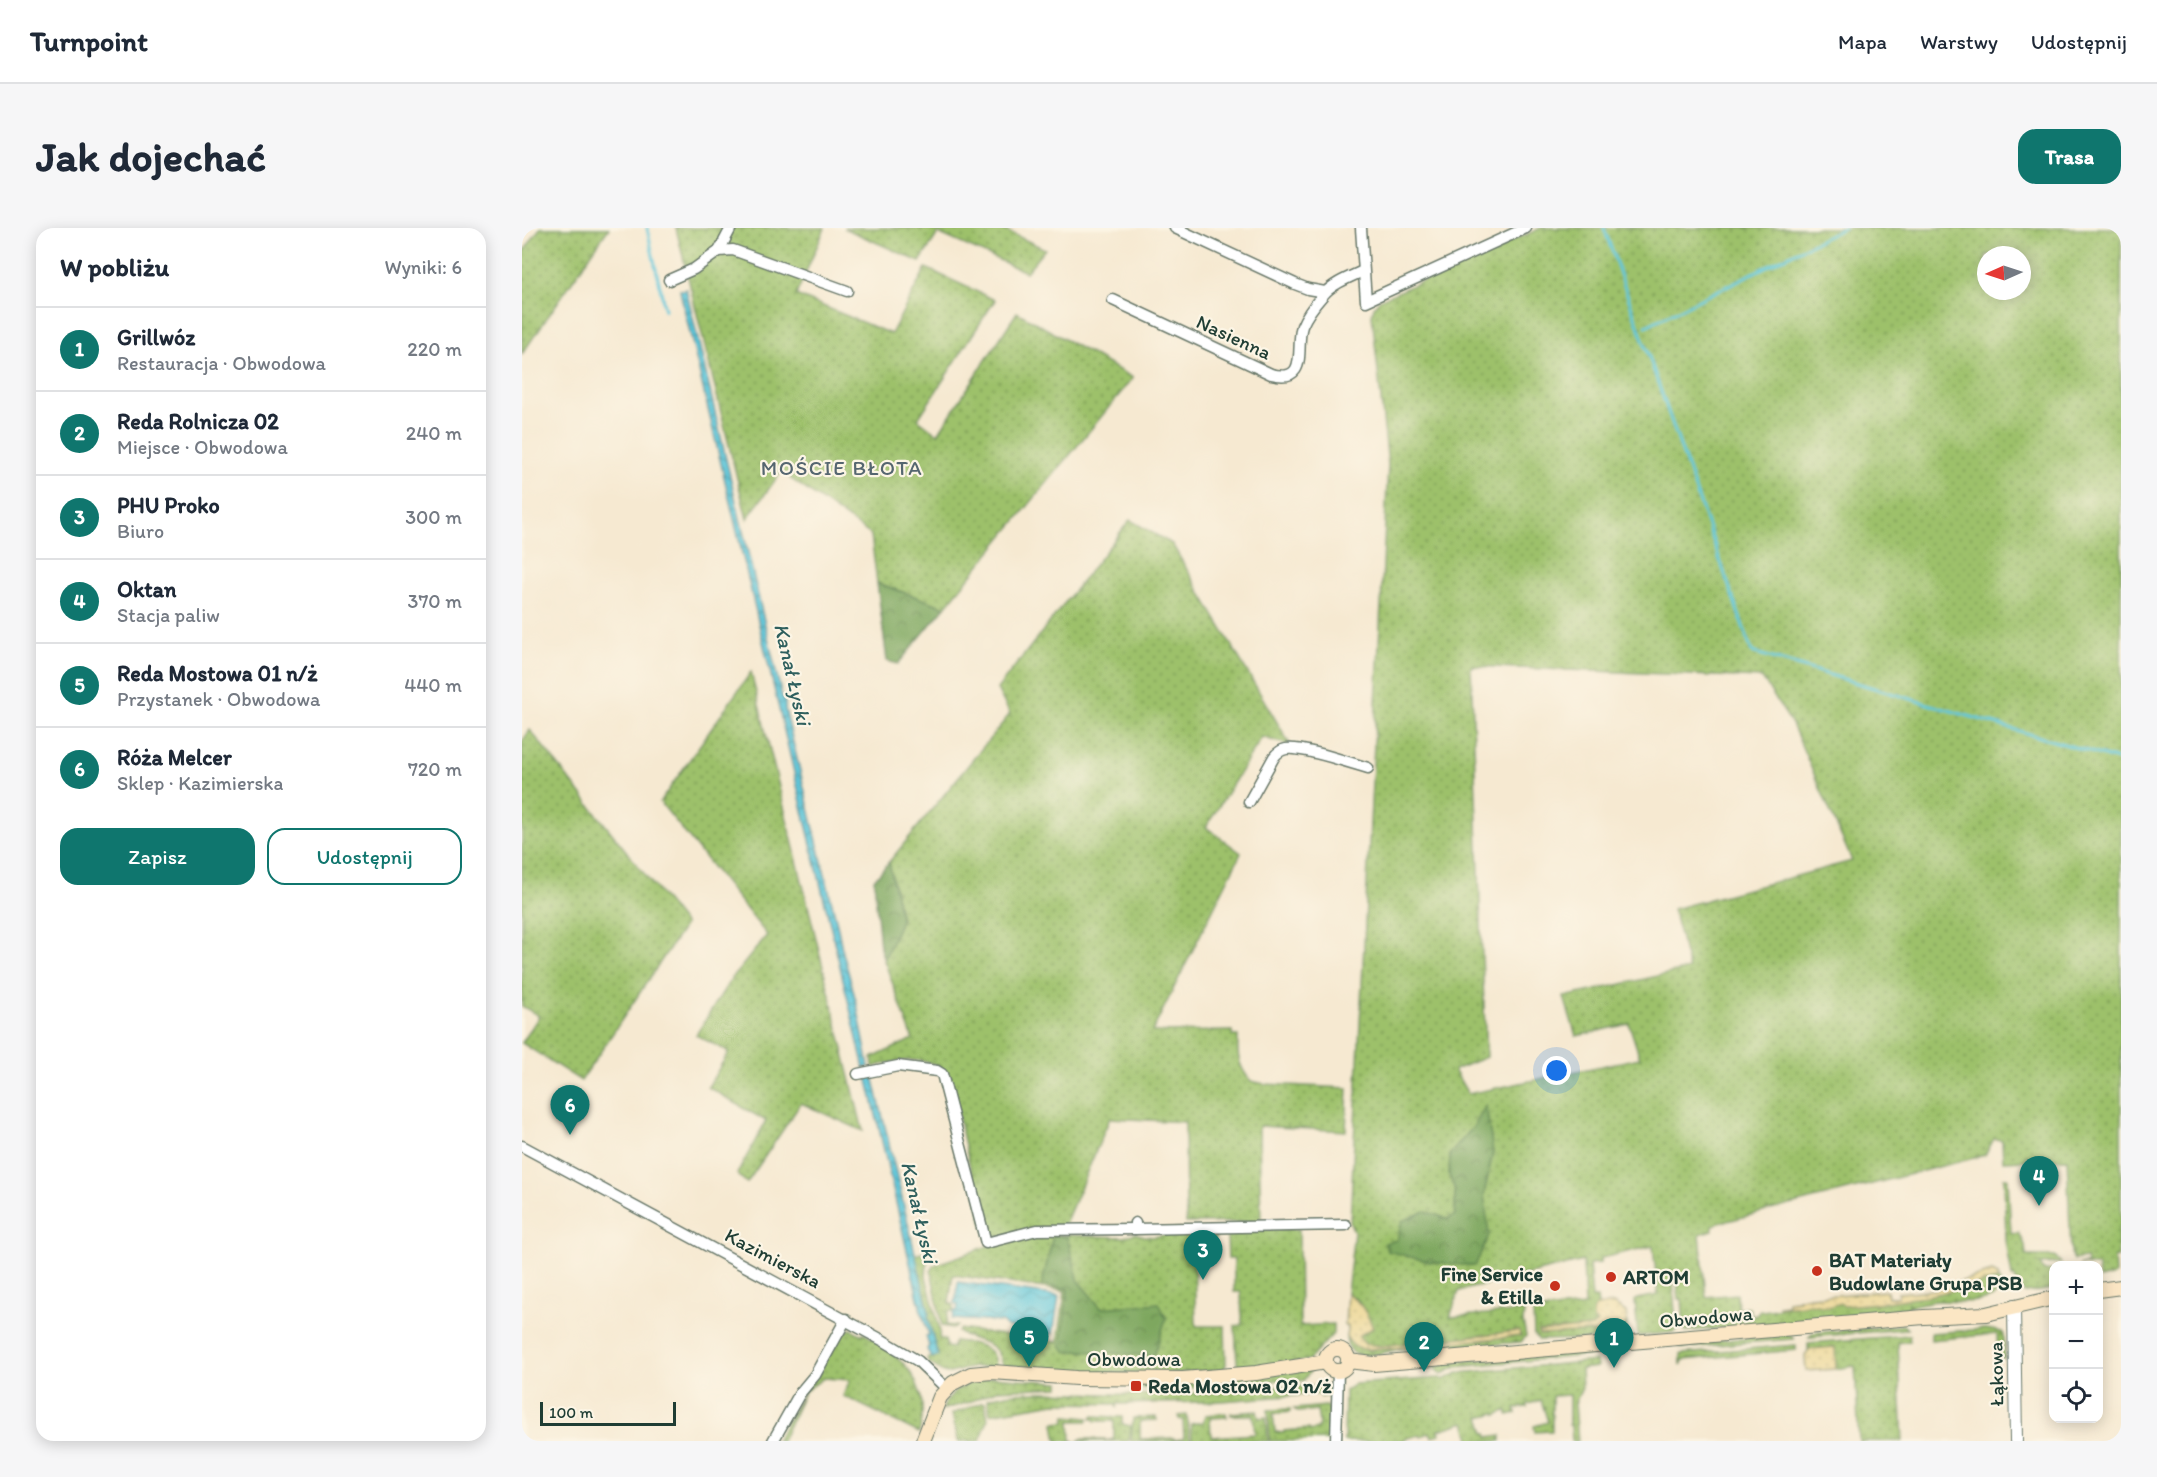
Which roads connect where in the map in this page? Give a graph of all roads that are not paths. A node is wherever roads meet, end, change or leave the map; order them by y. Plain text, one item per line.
1 (731, 228) edge
2 (1175, 228) edge
3 (1361, 228) edge
4 (1526, 228) edge
5 (719, 251) junction
6 (1363, 271) junction
7 (669, 280) dead end
8 (847, 291) dead end
9 (1325, 292) junction
10 (1113, 300) dead end
11 (1368, 768) dead end
12 (1249, 802) dead end
13 (858, 1074) dead end
14 (522, 1146) edge
15 (1346, 1225) dead end
16 (2121, 1287) edge
17 (2103, 1289) edge
18 (2049, 1299) edge
19 (2014, 1306) junction
20 (846, 1319) junction
21 (1326, 1362) junction
22 (1343, 1366) junction
23 (947, 1389) junction
24 (773, 1441) edge
25 (923, 1441) edge
26 (1336, 1441) edge
27 (2016, 1441) edge

1 - 5 street
2 - 9 street
3 - 6 street
4 - 6 street
5 - 7 street
5 - 8 street
6 - 9 street, Nasienna
9 - 10 street, Nasienna
11 - 12 street
13 - 15 street
14 - 20 street, Kazimierska
16 - 17 main road
18 - 19 main road, Obwodowa
19 - 22 main road, Obwodowa
19 - 27 street, Łąkowa
20 - 23 street, Kazimierska
20 - 24 street
21 - 22 main road
21 - 22 main road
21 - 23 main road, Obwodowa
22 - 26 street
23 - 25 main road

